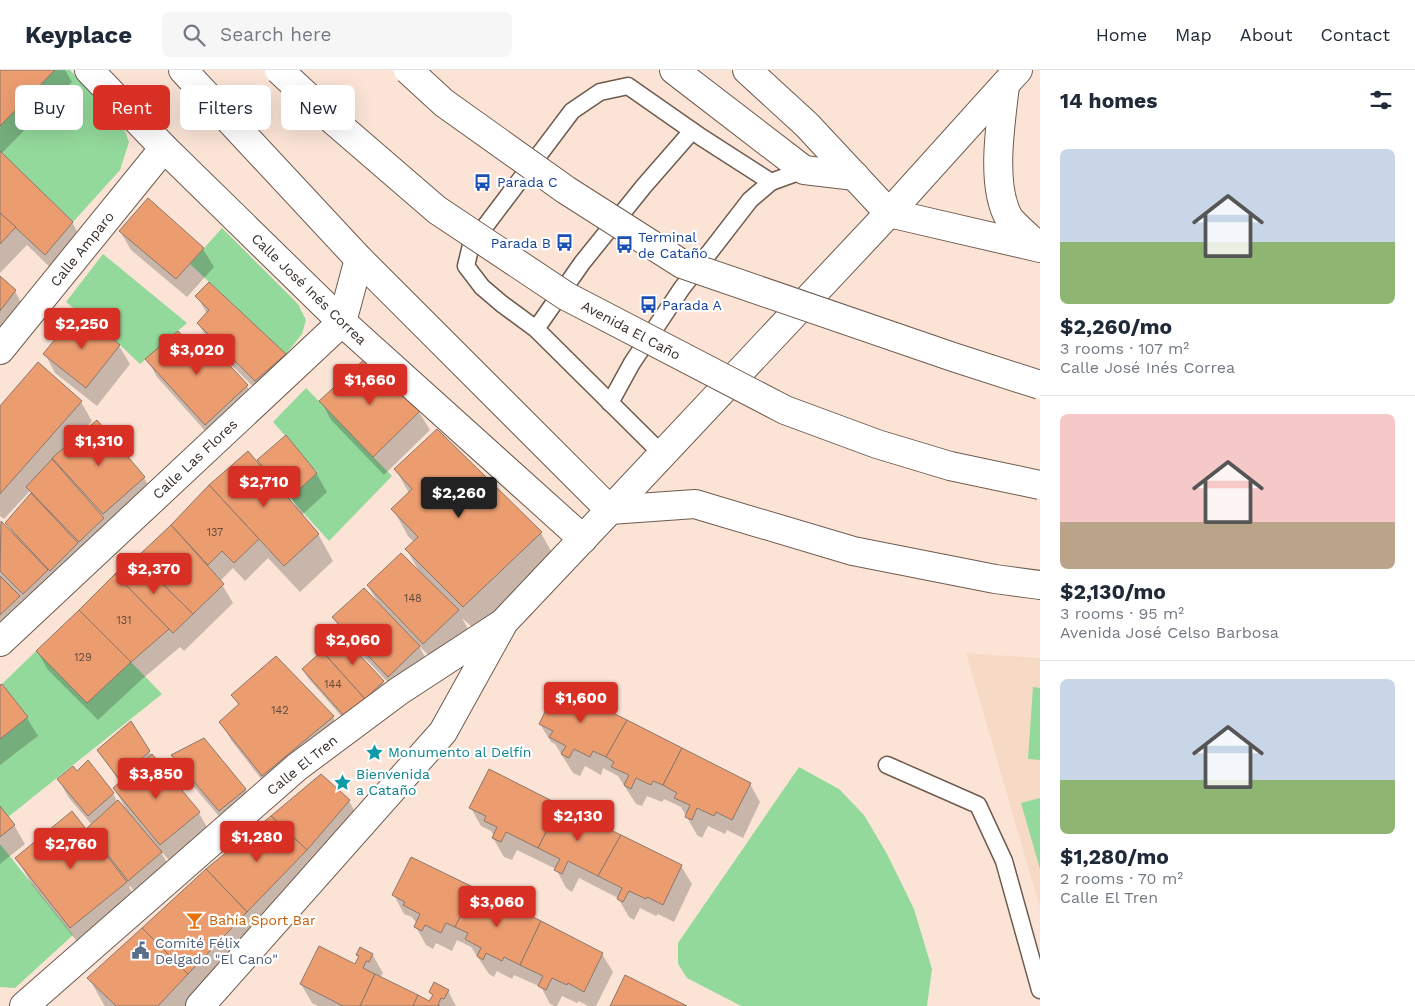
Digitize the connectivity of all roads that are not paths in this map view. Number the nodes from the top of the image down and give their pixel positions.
1 (89, 70) edge
2 (183, 70) edge
3 (279, 70) edge
4 (408, 70) edge
5 (674, 70) edge
6 (747, 70) edge
7 (1011, 78) edge
8 (692, 131) junction
9 (164, 148) junction
10 (804, 170) junction
11 (854, 176) junction
12 (772, 182) junction
13 (889, 213) junction
14 (1040, 248) edge
15 (359, 259) junction
16 (342, 322) junction
17 (536, 329) junction
18 (0, 350) edge
19 (1040, 384) edge
20 (610, 403) junction
21 (662, 454) junction
22 (1040, 485) edge
23 (610, 510) junction
24 (583, 539) junction
25 (1040, 585) edge
26 (504, 622) junction
27 (0, 642) edge
28 (887, 765) dead end
29 (1040, 990) edge
30 (24, 1006) edge
31 (200, 1006) edge

1 - 9 main road, Calle José Inés Correa
2 - 15 main road
3 - 22 main road, Avenida El Caño, bridge
4 - 19 main road, bridge
5 - 10 main road
6 - 11 main road
7 - 13 main road
7 - 14 main road
8 - 12 lane
8 - 17 lane
8 - 17 lane
9 - 16 main road, Calle José Inés Correa
9 - 18 main road, Calle Amparo
10 - 11 main road
10 - 12 lane
11 - 13 main road
12 - 20 lane
13 - 14 main road
13 - 21 main road
15 - 16 main road
15 - 23 main road
16 - 24 main road, Calle José Inés Correa
16 - 27 main road, Calle Las Flores
17 - 20 lane
20 - 21 lane
21 - 23 main road
23 - 24 main road
23 - 25 main road
24 - 26 main road
26 - 30 main road, Calle El Tren
26 - 31 main road
28 - 29 lane

